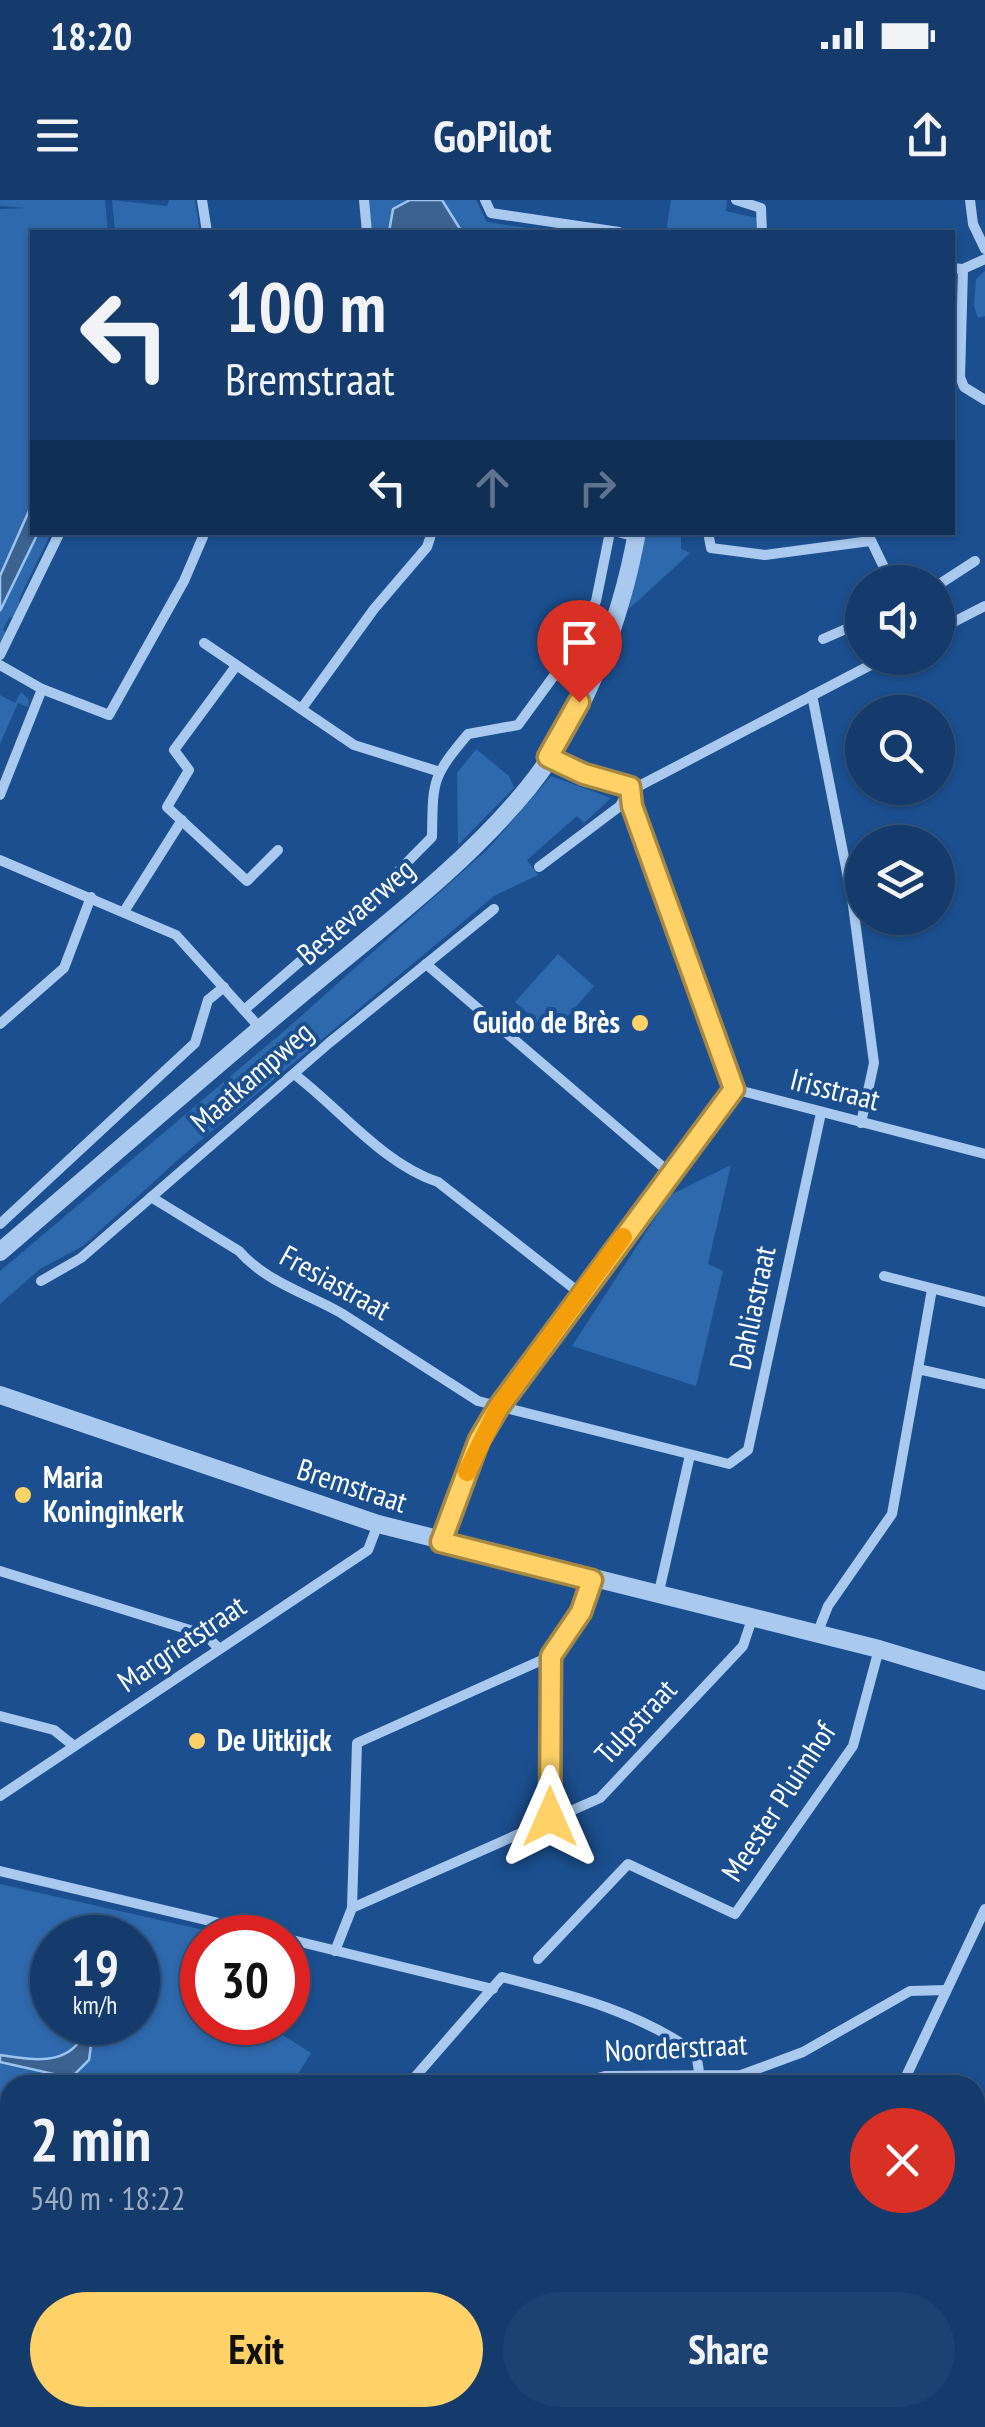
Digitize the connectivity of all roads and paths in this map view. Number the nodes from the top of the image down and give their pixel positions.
1 (202, 200) edge
2 (364, 200) edge
3 (484, 200) edge
4 (736, 200) edge
5 (970, 200) edge
6 (207, 230) edge
7 (367, 230) edge
8 (606, 230) edge
9 (762, 230) edge
10 (985, 249) edge
11 (985, 259) edge
12 (958, 268) edge
13 (985, 400) edge
14 (59, 535) edge
15 (204, 535) edge
16 (431, 535) edge
17 (609, 535) edge
18 (630, 535) edge
19 (709, 535) edge
20 (869, 536) edge
21 (975, 561) dead end
22 (883, 565) edge
23 (955, 574) edge
24 (985, 606) edge
25 (955, 621) edge
26 (845, 629) edge
27 (822, 639) dead end
28 (204, 643) dead end
29 (0, 655) edge
30 (0, 665) edge
31 (236, 666) junction
32 (850, 675) edge
33 (42, 689) junction
34 (812, 694) junction
35 (302, 708) junction
36 (548, 757) junction
37 (437, 771) junction
38 (630, 787) junction
39 (0, 795) edge
40 (182, 820) junction
41 (278, 850) dead end
42 (0, 860) edge
43 (539, 868) dead end
44 (90, 897) junction
45 (494, 908) dead end
46 (125, 910) junction
47 (426, 964) junction
48 (224, 987) junction
49 (244, 1010) junction
50 (0, 1024) edge
51 (261, 1029) junction
52 (294, 1074) junction
53 (734, 1089) junction
54 (821, 1113) junction
55 (862, 1123) junction
56 (985, 1154) edge
57 (670, 1173) junction
58 (151, 1197) junction
59 (0, 1224) edge
60 (0, 1252) edge
61 (884, 1276) dead end
62 (41, 1281) dead end
63 (932, 1289) junction
64 (581, 1294) junction
65 (985, 1302) edge
66 (918, 1369) junction
67 (985, 1384) edge
68 (0, 1395) edge
69 (498, 1408) junction
70 (690, 1455) junction
71 (378, 1524) junction
72 (441, 1542) junction
73 (0, 1572) edge
74 (592, 1580) junction
75 (658, 1596) junction
76 (752, 1619) junction
77 (816, 1635) junction
78 (879, 1649) junction
79 (219, 1650) junction
80 (551, 1656) junction
81 (985, 1680) edge
82 (0, 1716) edge
83 (74, 1746) junction
84 (0, 1796) edge
85 (550, 1817) junction
86 (0, 1871) edge
87 (352, 1908) junction
88 (985, 1909) edge
89 (187, 1915) edge
90 (310, 1944) edge
91 (336, 1951) junction
92 (538, 1959) dead end
93 (493, 1989) junction
94 (946, 1990) junction
95 (417, 2075) edge
96 (700, 2075) edge
97 (742, 2075) edge
98 (907, 2075) edge

1 - 6 street
2 - 7 street
3 - 8 street
4 - 9 street
5 - 10 street
11 - 12 street
12 - 13 street
14 - 29 street
15 - 33 street
16 - 35 street
17 - 37 street
18 - 36 street, Bestevaerweg
19 - 20 street
20 - 22 street
21 - 23 street
24 - 25 street
26 - 27 street
28 - 31 street
30 - 33 street
31 - 35 street
31 - 40 street
32 - 34 street
33 - 39 street
34 - 38 street
34 - 55 street
35 - 37 street
36 - 38 street
36 - 51 street, Bestevaerweg
37 - 49 street
38 - 43 street
38 - 53 street
40 - 41 street
40 - 46 street
42 - 44 street
44 - 46 street
44 - 50 street
45 - 47 street, Maatkampweg
46 - 48 street
47 - 52 street, Maatkampweg
47 - 57 street
48 - 49 street
48 - 59 street
49 - 51 street
51 - 60 street, Bestevaerweg
52 - 58 street, Maatkampweg
52 - 64 street
53 - 54 street, Irisstraat
53 - 57 street
54 - 55 street, Irisstraat
54 - 70 street, Dahliastraat
55 - 56 street, Irisstraat
57 - 64 street
58 - 62 street, Maatkampweg
58 - 69 street, Fresiastraat
61 - 63 street
63 - 65 street
63 - 66 street
64 - 69 street
66 - 67 street
66 - 77 street
68 - 71 street, Bremstraat
69 - 70 street, Dahliastraat
69 - 72 street
70 - 75 street
71 - 72 street, Bremstraat
71 - 79 street, Margrietstraat
72 - 74 street, Bremstraat
73 - 79 street
74 - 75 street, Bremstraat
74 - 80 street
75 - 76 street, Bremstraat
76 - 77 street, Bremstraat
76 - 85 street, Tulpstraat
77 - 78 street, Bremstraat
78 - 81 street, Bremstraat
78 - 92 street, Meester Pluimhof
79 - 83 street, Margrietstraat
80 - 85 street
80 - 87 street
82 - 83 street
83 - 84 street, Margrietstraat
85 - 87 street, Tulpstraat
86 - 89 street
87 - 91 street
88 - 94 street
90 - 91 street
91 - 93 street
93 - 95 street
93 - 96 street
94 - 97 street, Noorderstraat
94 - 98 street

